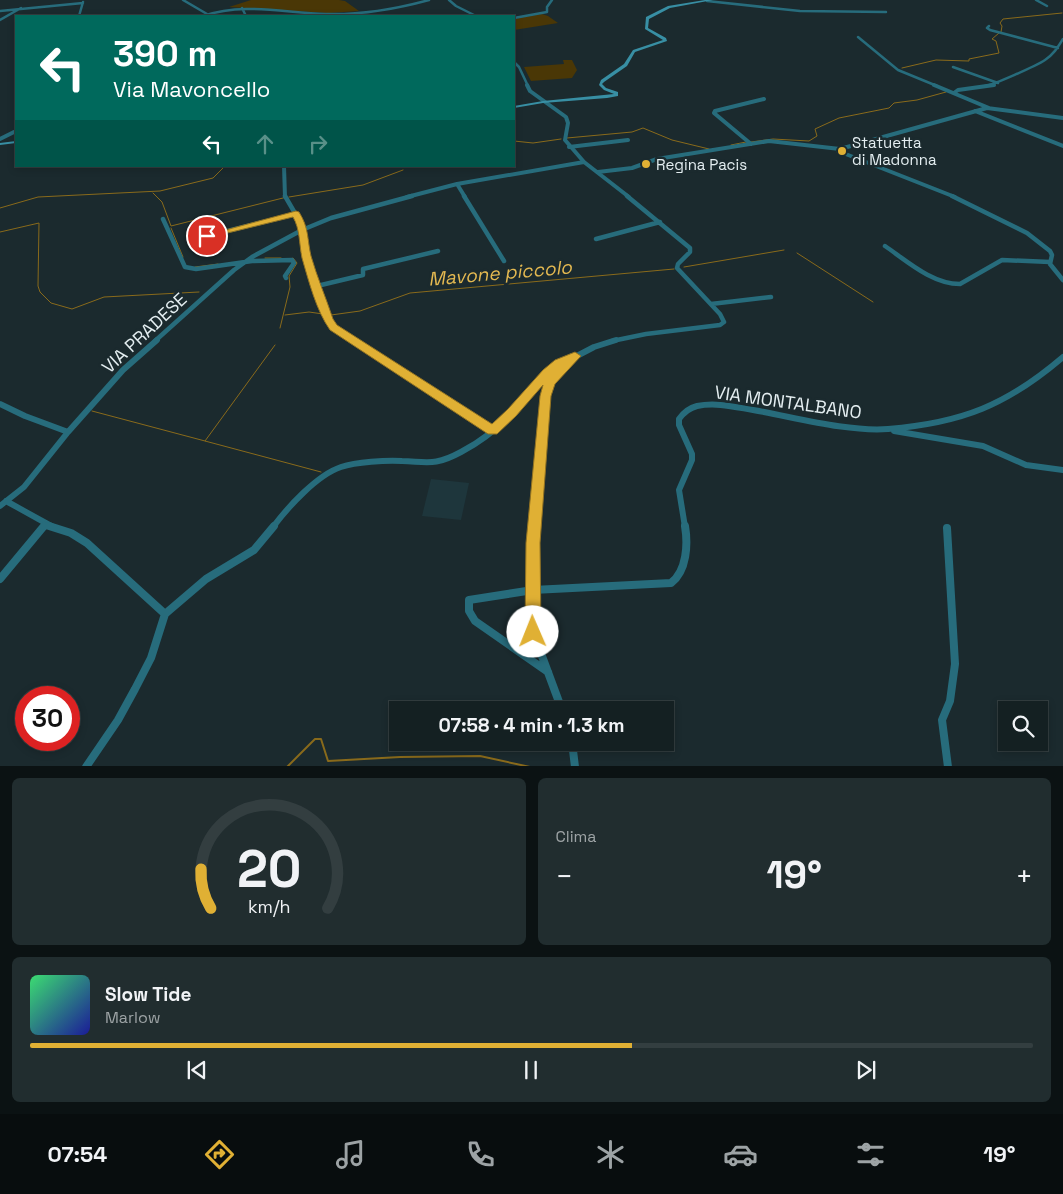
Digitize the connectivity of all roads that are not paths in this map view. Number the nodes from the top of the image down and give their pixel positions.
1 (183, 0) edge
2 (429, 0) edge
3 (448, 0) edge
4 (552, 0) edge
5 (1036, 0) edge
6 (709, 1) edge
7 (83, 2) edge
8 (1047, 6) dead end
9 (21, 8) junction
10 (242, 8) junction
11 (0, 10) edge
12 (886, 12) dead end
13 (354, 13) joint
14 (78, 15) edge
15 (205, 15) edge
16 (246, 15) edge
17 (474, 15) edge
18 (515, 18) edge
19 (0, 20) edge
20 (989, 26) dead end
21 (858, 37) dead end
22 (1063, 39) edge
23 (1058, 48) junction
24 (515, 63) edge
25 (953, 67) dead end
26 (998, 83) junction
27 (954, 93) junction
28 (764, 99) dead end
29 (543, 102) junction
30 (515, 107) edge
31 (989, 108) junction
32 (975, 112) junction
33 (1063, 118) edge
34 (15, 132) edge
35 (0, 139) edge
36 (628, 140) dead end
37 (15, 142) edge
38 (0, 144) edge
39 (751, 144) junction
40 (569, 146) junction
41 (1063, 146) edge
42 (836, 150) junction
43 (584, 162) junction
44 (284, 167) edge
45 (598, 172) junction
46 (457, 184) junction
47 (296, 214) junction
48 (163, 219) dead end
49 (660, 222) junction
50 (302, 230) junction
51 (207, 236) dead end
52 (596, 239) dead end
53 (885, 246) dead end
54 (438, 251) dead end
55 (504, 261) dead end
56 (245, 262) junction
57 (1050, 262) junction
58 (286, 278) dead end
59 (1063, 280) edge
60 (317, 286) junction
61 (771, 296) dead end
62 (711, 304) junction
63 (575, 356) junction
64 (1063, 357) edge
65 (0, 404) edge
66 (882, 429) junction
67 (492, 431) junction
68 (68, 432) junction
69 (1063, 470) edge
70 (3, 504) edge
71 (45, 524) junction
72 (947, 528) dead end
73 (0, 579) edge
74 (533, 590) junction
75 (165, 614) junction
76 (548, 672) junction
77 (559, 701) edge
78 (573, 751) edge
79 (86, 766) edge
80 (574, 766) edge
81 (948, 766) edge

1 - 15 street
2 - 13 street
3 - 17 street
4 - 18 street
5 - 8 street
6 - 12 street
6 - 29 street
7 - 9 street
7 - 14 street
9 - 11 street
9 - 19 street
10 - 13 street
10 - 15 street
10 - 16 street
20 - 23 street
21 - 27 street
22 - 23 street
23 - 26 street
24 - 29 street
25 - 26 street
26 - 27 street
27 - 31 street
28 - 39 street
29 - 30 street
29 - 40 street
31 - 32 street
31 - 33 street
32 - 41 street
32 - 42 street
34 - 35 street
36 - 40 street
37 - 38 street
39 - 42 street
39 - 45 street
40 - 43 street
42 - 57 street
43 - 45 street
43 - 46 street, VIA PRADESE
44 - 47 street
45 - 49 street
46 - 50 street, VIA PRADESE
46 - 55 street
47 - 50 street
47 - 51 street
48 - 56 street, VIA PRADESE
49 - 52 street
49 - 62 street
50 - 56 street, VIA PRADESE
50 - 60 street
53 - 57 street
54 - 60 street
56 - 58 street, VIA PRADESE
56 - 68 street, VIA PRADESE
57 - 59 street
60 - 67 street
61 - 62 street
62 - 63 street
63 - 67 street
63 - 74 street
64 - 66 street, VIA MONTALBANO
65 - 68 street
66 - 69 street, VIA MONTALBANO
66 - 74 street, VIA MONTALBANO
67 - 75 street
68 - 70 street, VIA PRADESE
70 - 71 street, VIA PRADESE
71 - 73 street
71 - 75 street, VIA PRADESE
72 - 81 street
74 - 76 street
74 - 76 street
75 - 79 street
76 - 77 street
78 - 80 street

